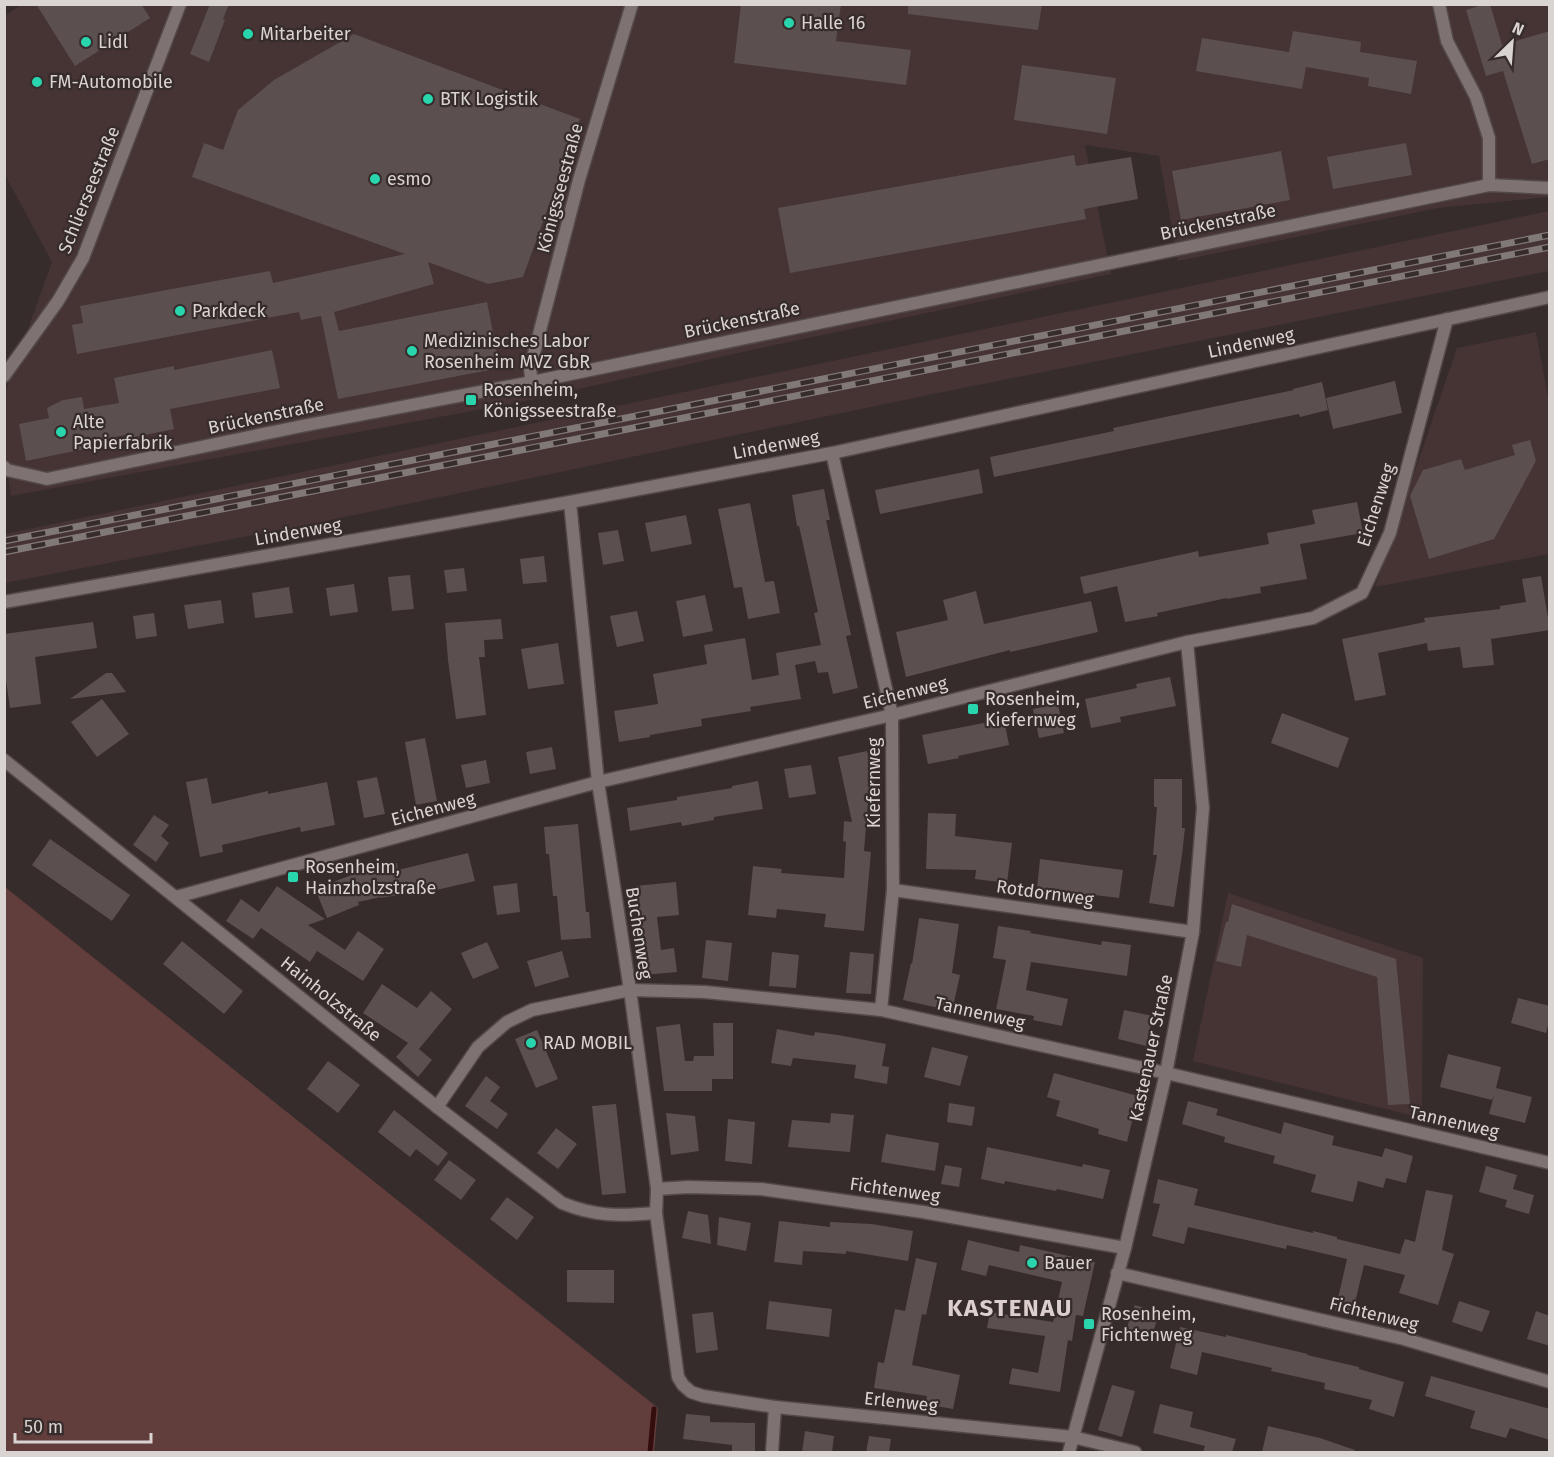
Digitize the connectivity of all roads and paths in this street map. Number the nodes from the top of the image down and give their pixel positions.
1 (180, 4) edge
2 (632, 4) edge
3 (1439, 4) edge
4 (1489, 185) junction
5 (1550, 188) edge
6 (1550, 297) edge
7 (1447, 318) junction
8 (4, 376) edge
9 (532, 382) junction
10 (832, 453) junction
11 (4, 467) edge
12 (570, 502) junction
13 (4, 602) edge
14 (1187, 642) junction
15 (892, 716) junction
16 (4, 760) edge
17 (598, 783) junction
18 (893, 890) junction
19 (176, 897) junction
20 (1193, 932) junction
21 (630, 990) junction
22 (881, 1010) junction
23 (1166, 1073) junction
24 (437, 1107) junction
25 (1550, 1163) edge
26 (657, 1189) junction
27 (657, 1213) junction
28 (1125, 1248) junction
29 (1117, 1273) junction
30 (676, 1369) joint
31 (1550, 1382) edge
32 (775, 1407) junction
33 (1073, 1437) junction
34 (772, 1452) edge
35 (1069, 1452) edge
36 (1135, 1452) edge

1 - 8 street, Schlierseestraße
2 - 9 street, Königsseestraße
3 - 4 street
4 - 5 street
4 - 9 street, Brückenstraße
6 - 7 street, Lindenweg
7 - 10 street, Lindenweg
7 - 14 street, Eichenweg
9 - 11 street, Brückenstraße
10 - 12 street, Lindenweg
10 - 15 street, Kiefernweg
12 - 13 street, Lindenweg
12 - 17 street, Buchenweg
14 - 15 street, Eichenweg
14 - 20 street, Kastenauer Straße
15 - 17 street, Eichenweg
15 - 18 street, Kiefernweg
16 - 19 street, Hainholzstraße
17 - 19 street, Eichenweg
17 - 21 street, Buchenweg
18 - 20 street, Rotdornweg
18 - 22 street, Kiefernweg
19 - 24 street, Hainholzstraße
20 - 23 street, Kastenauer Straße
21 - 22 street, Tannenweg
21 - 24 street, Tannenweg
21 - 26 street, Buchenweg
22 - 23 street, Tannenweg
23 - 25 street, Tannenweg
23 - 28 street, Kastenauer Straße
24 - 27 street, Hainholzstraße
26 - 27 street, Buchenweg
26 - 28 street, Fichtenweg
27 - 30 street, Buchenweg
28 - 29 street, Kastenauer Straße
29 - 31 street, Fichtenweg
29 - 33 street, Kastenauer Straße
30 - 32 street, Erlenweg
32 - 33 street, Erlenweg
32 - 34 street
33 - 35 street, Kastenauer Straße
33 - 36 street, Erlenweg

